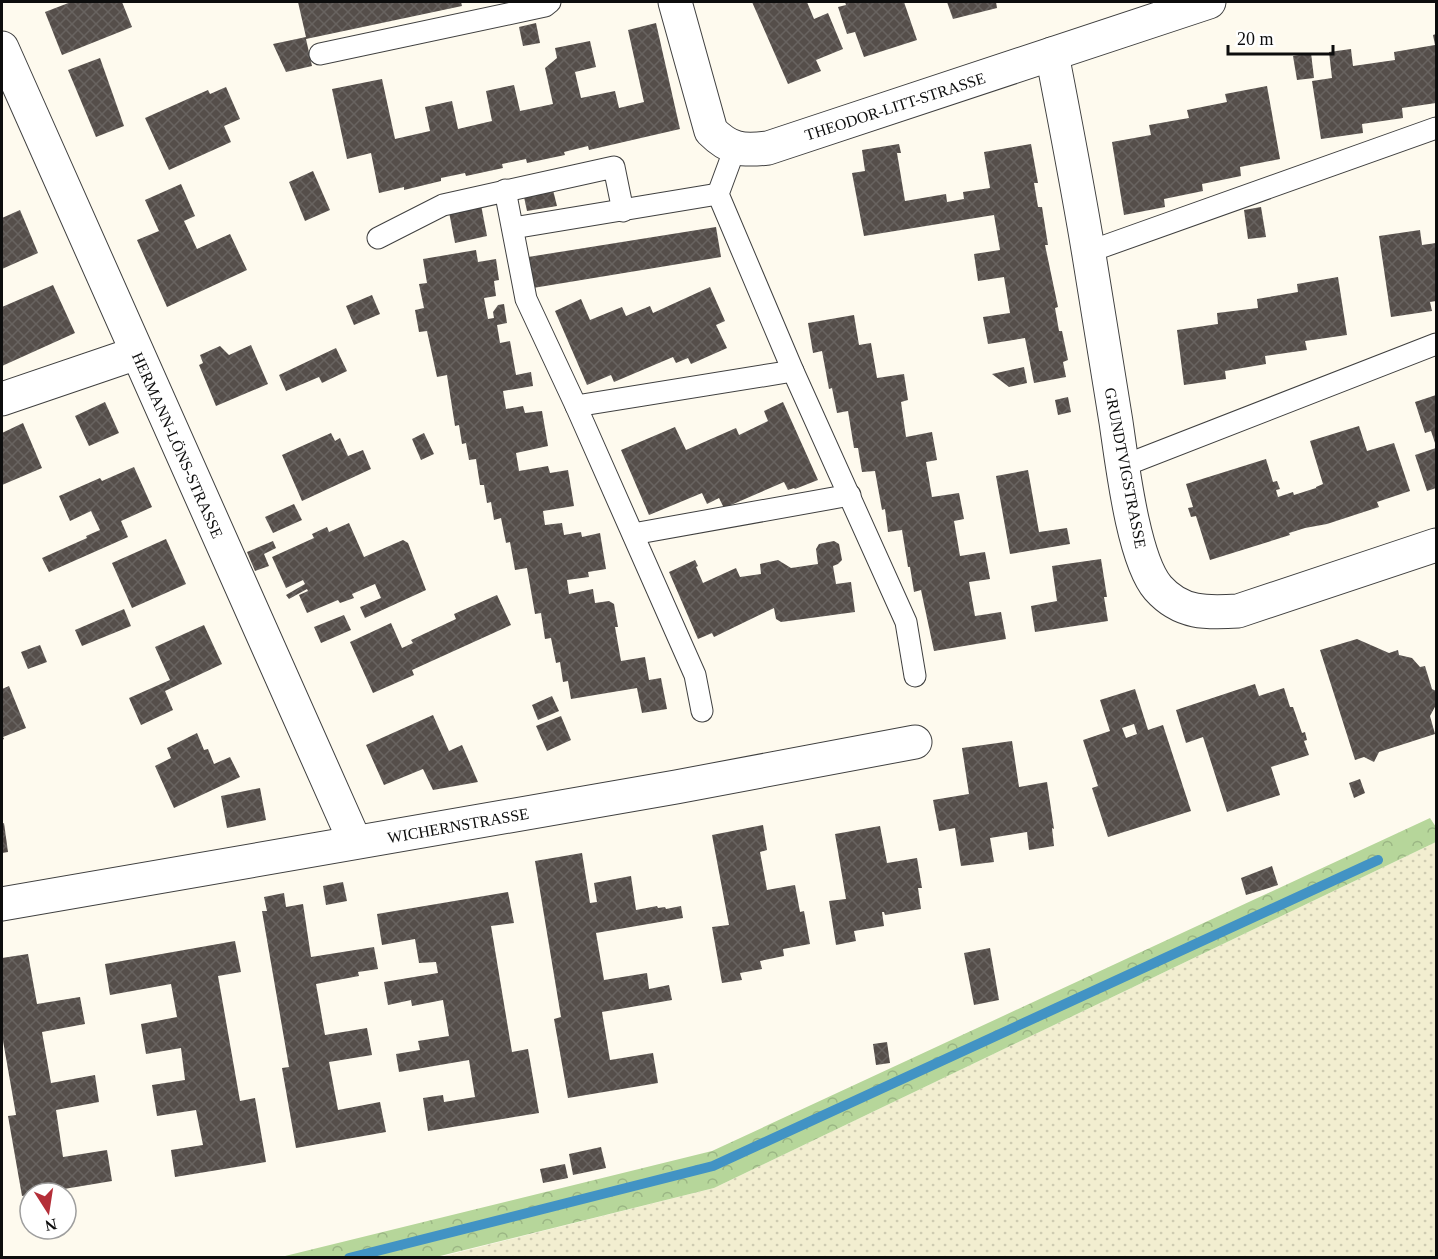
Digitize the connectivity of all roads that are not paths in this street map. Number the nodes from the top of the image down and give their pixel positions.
1 (550, 2) edge
2 (675, 2) edge
3 (1209, 2) edge
4 (2, 48) edge
5 (320, 54) dead end
6 (1052, 54) junction
7 (1437, 128) edge
8 (735, 148) junction
9 (505, 190) junction
10 (718, 194) junction
11 (622, 211) junction
12 (513, 228) junction
13 (378, 238) dead end
14 (1088, 252) junction
15 (1437, 344) edge
16 (137, 353) junction
17 (793, 371) junction
18 (2, 399) edge
19 (576, 406) junction
20 (1123, 466) junction
21 (850, 495) junction
22 (633, 534) junction
23 (1437, 545) edge
24 (915, 676) dead end
25 (702, 711) dead end
26 (915, 742) dead end
27 (355, 842) junction
28 (2, 904) edge

1 - 5 lane
2 - 8 street
3 - 6 street, THEODOR-LITT-STRASSE
4 - 16 street, HERMANN-LÖNS-STRASSE
6 - 8 street, THEODOR-LITT-STRASSE
6 - 14 street, GRUNDTVIGSTRASSE
7 - 14 lane
8 - 10 lane
9 - 11 lane
9 - 12 lane
9 - 13 lane
10 - 11 lane
10 - 17 lane
11 - 12 lane
12 - 19 lane
14 - 20 street, GRUNDTVIGSTRASSE
15 - 20 lane
16 - 18 street
16 - 27 street, HERMANN-LÖNS-STRASSE
17 - 19 lane
17 - 21 lane
19 - 22 lane
20 - 23 street, GRUNDTVIGSTRASSE
21 - 22 lane
21 - 24 lane
22 - 25 lane
26 - 27 street, WICHERNSTRASSE
27 - 28 street, WICHERNSTRASSE

